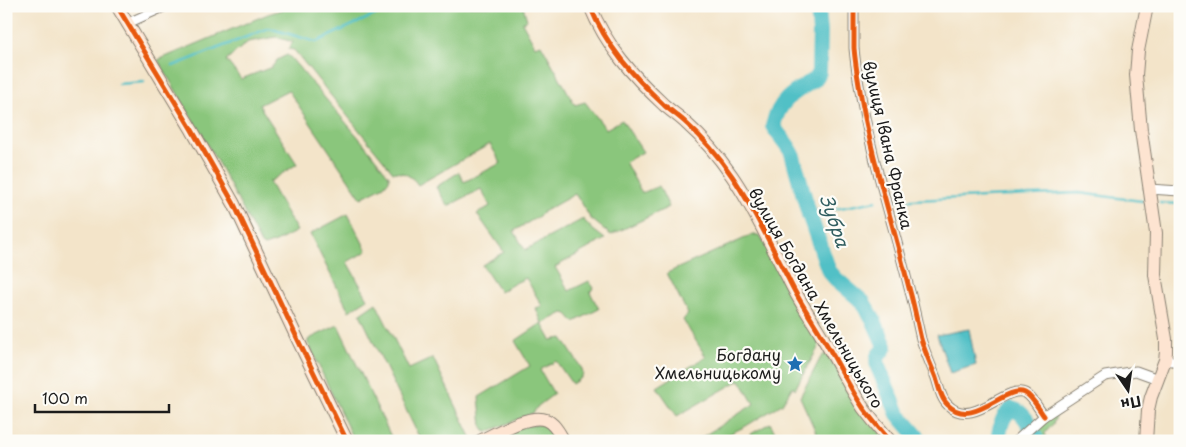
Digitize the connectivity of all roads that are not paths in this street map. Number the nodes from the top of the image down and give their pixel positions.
1 (117, 6) edge
2 (166, 6) edge
3 (590, 6) edge
4 (854, 6) edge
5 (1147, 6) edge
6 (128, 23) junction
7 (1150, 189) junction
8 (1180, 191) edge
9 (1165, 360) junction
10 (1180, 362) edge
11 (1158, 379) junction
12 (1044, 416) junction
13 (1019, 438) edge
14 (347, 441) edge
15 (480, 441) edge
16 (564, 441) edge
17 (890, 441) edge
18 (1146, 441) edge

1 - 6 street
2 - 6 street
3 - 17 street, вулиця Богдана Хмельницького
4 - 12 street, вулиця Івана Франка
5 - 7 street
6 - 14 street
7 - 8 street
7 - 9 street
9 - 10 street
9 - 11 street
11 - 12 street
11 - 18 street
12 - 13 street
15 - 16 street

